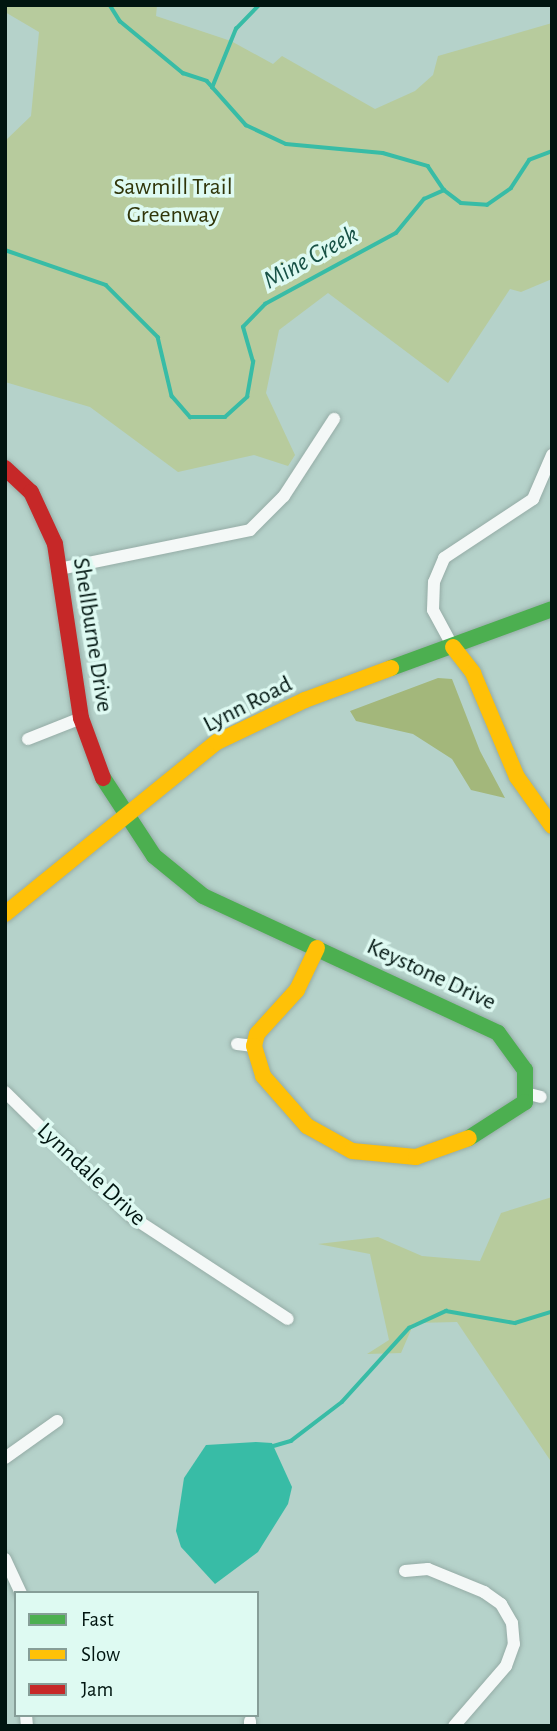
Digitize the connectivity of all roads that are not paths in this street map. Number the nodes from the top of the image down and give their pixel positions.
1 (334, 419) dead end
2 (552, 455) edge
3 (5, 467) edge
4 (59, 569) junction
5 (552, 610) edge
6 (453, 647) junction
7 (81, 718) junction
8 (28, 739) dead end
9 (126, 816) junction
10 (552, 826) edge
11 (5, 914) edge
12 (317, 948) junction
13 (5, 1092) edge
14 (288, 1319) dead end
15 (57, 1421) dead end
16 (5, 1458) edge
17 (5, 1559) edge
18 (405, 1571) dead end
19 (20, 1591) edge
20 (454, 1726) edge

1 - 4 street
2 - 6 street
3 - 4 street, Shellburne Drive
4 - 7 street, Shellburne Drive
5 - 6 street, Lynn Road
6 - 9 street, Lynn Road
6 - 10 street
7 - 8 street
7 - 9 street, Shellburne Drive
9 - 11 street, Lynn Road
9 - 12 street, Keystone Drive
12 - 12 street, Keystone Drive
13 - 14 street, Lynndale Drive
15 - 16 street
17 - 19 street
18 - 20 street

